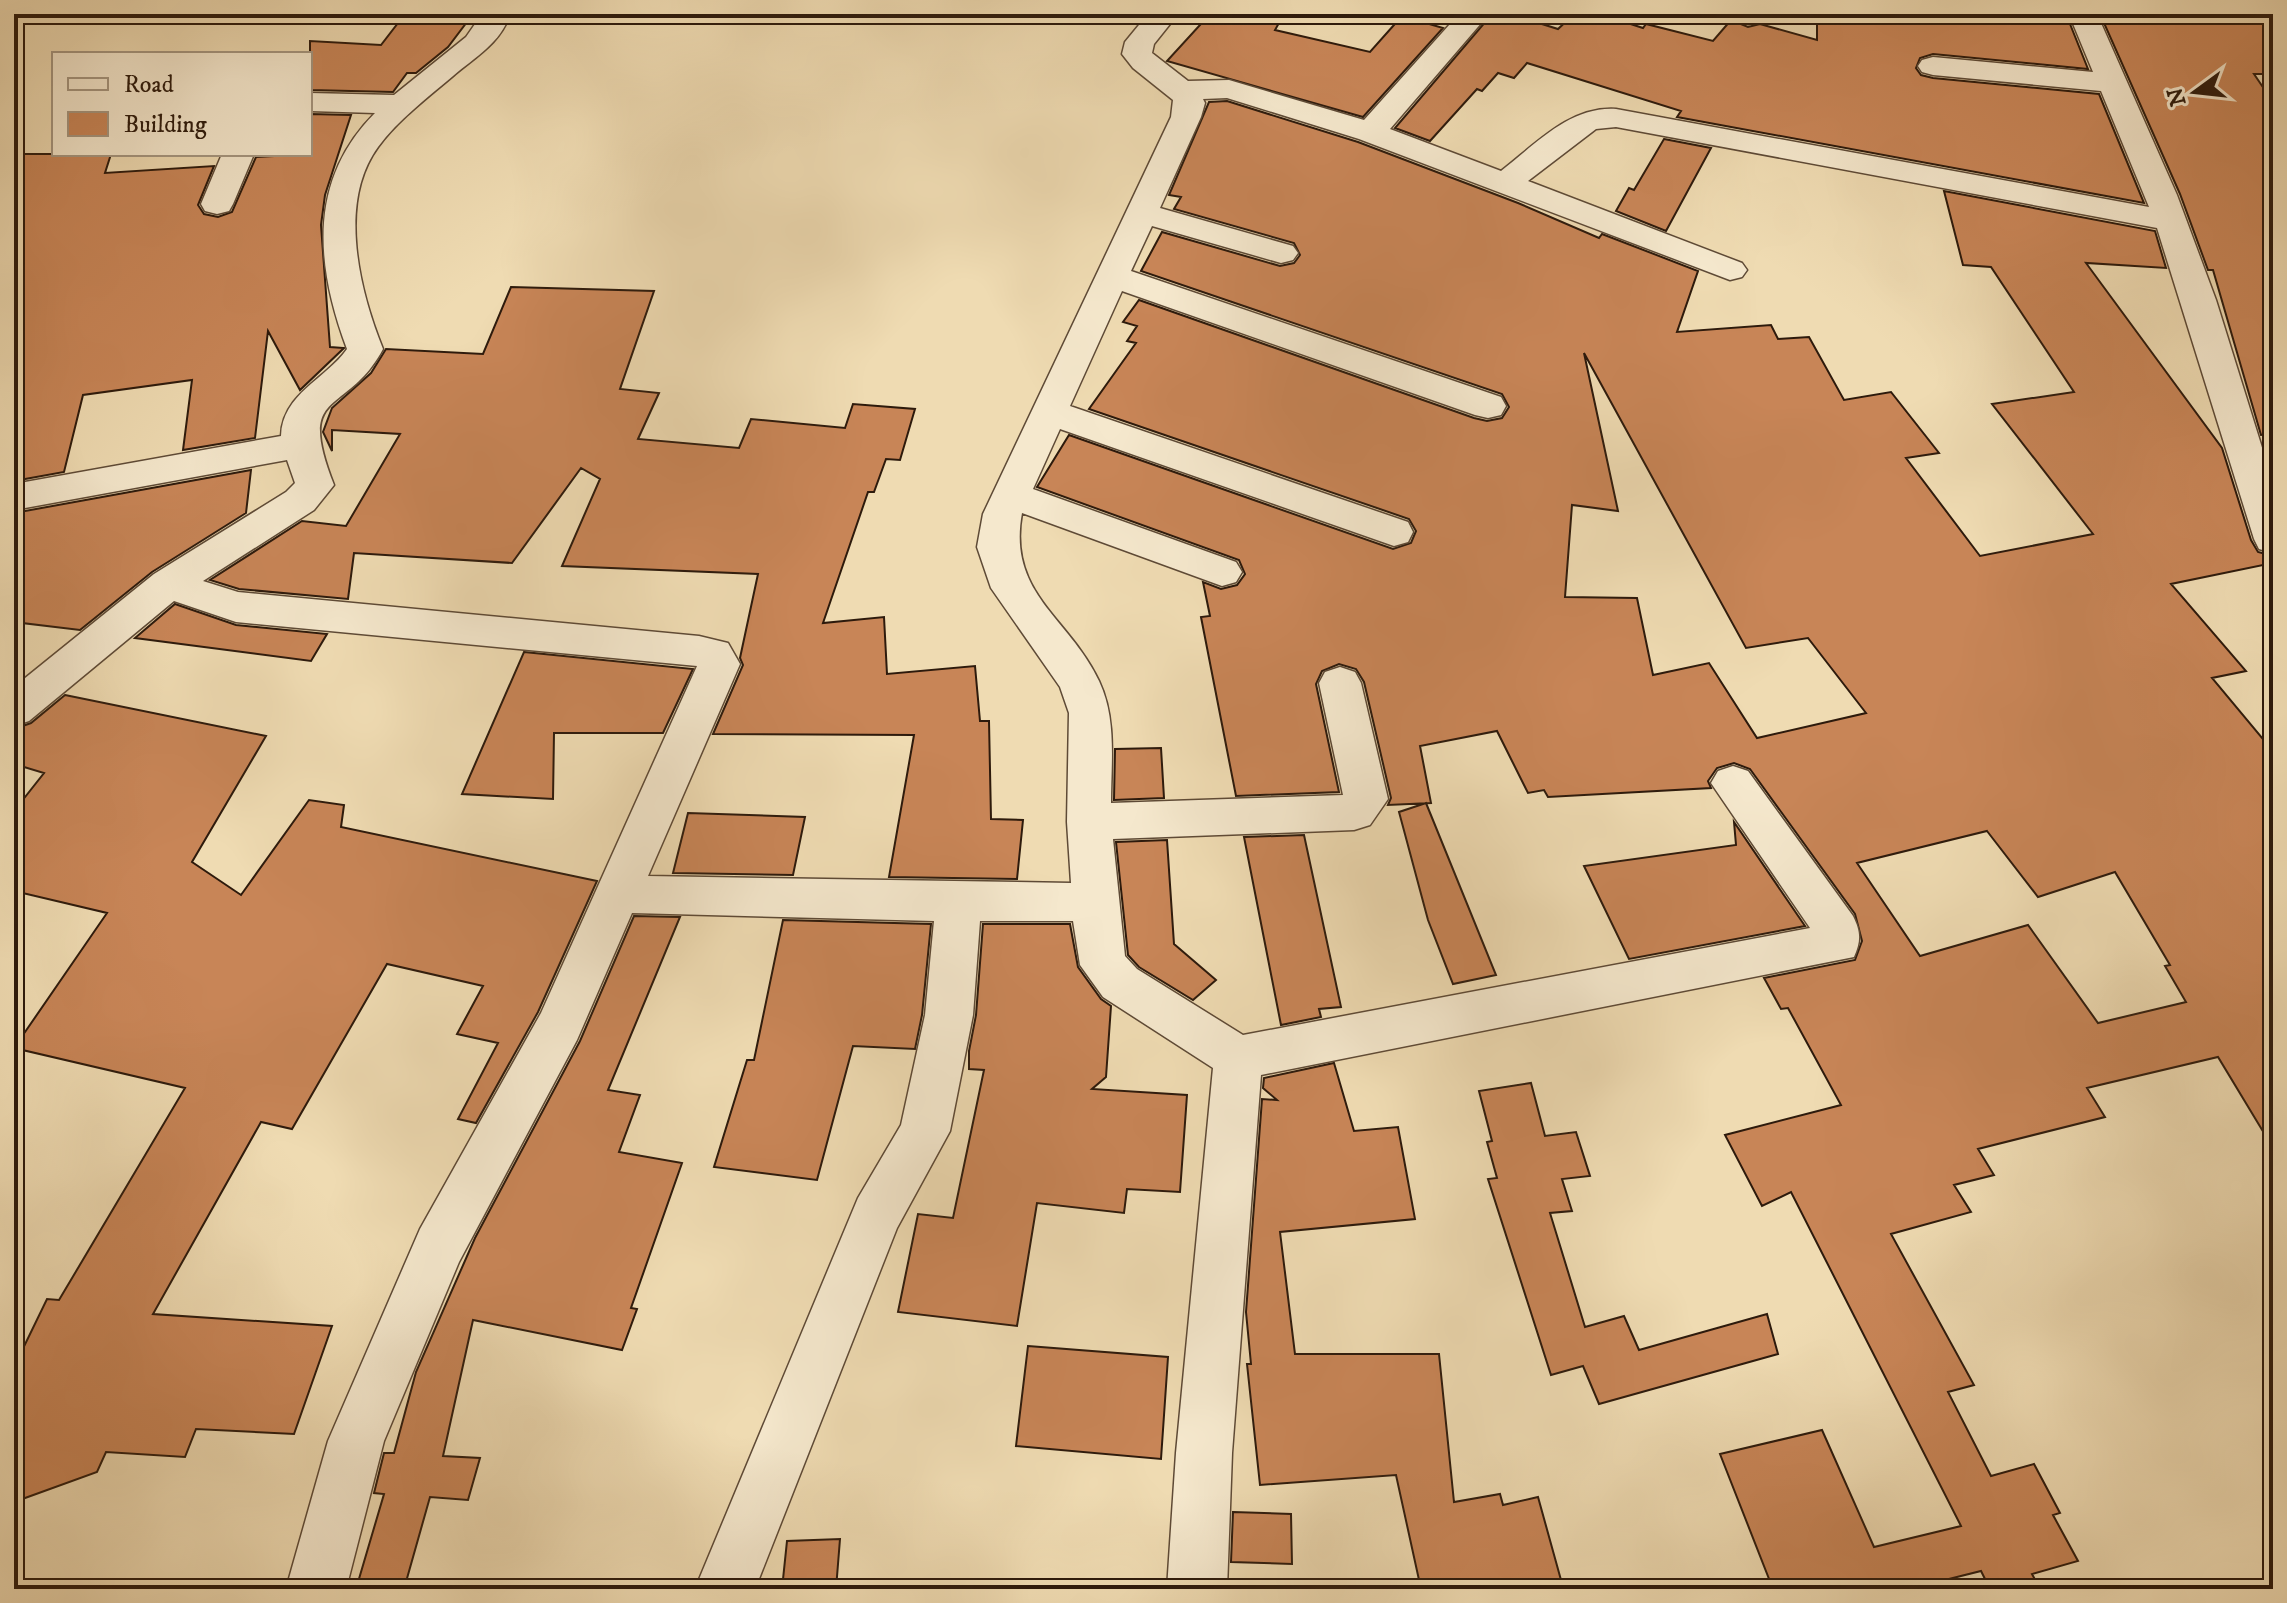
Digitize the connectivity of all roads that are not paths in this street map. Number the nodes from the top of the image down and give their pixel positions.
1 (496, 14) edge
2 (1164, 14) edge
3 (1475, 14) edge
4 (2083, 14) edge
5 (1933, 66) dead end
6 (2112, 83) junction
7 (1184, 90) junction
8 (312, 102) edge
9 (405, 105) junction
10 (1370, 132) junction
11 (237, 156) edge
12 (1506, 183) junction
13 (217, 204) dead end
14 (1142, 213) junction
15 (2171, 221) junction
16 (1281, 253) dead end
17 (1730, 270) dead end
18 (1112, 276) junction
19 (1488, 406) dead end
20 (1049, 412) junction
21 (300, 445) junction
22 (1011, 495) junction
23 (14, 497) edge
24 (1394, 532) dead end
25 (2273, 539) edge
26 (1222, 572) dead end
27 (168, 584) junction
28 (1340, 683) dead end
29 (14, 710) edge
30 (1733, 783) dead end
31 (1089, 822) junction
32 (618, 894) junction
33 (959, 902) junction
34 (1095, 902) junction
35 (1238, 1058) junction
36 (316, 1589) edge
37 (725, 1589) edge
38 (1197, 1589) edge

1 - 9 street
2 - 7 street
3 - 10 street
4 - 6 street
5 - 6 street
6 - 15 street
7 - 10 street
7 - 14 street
8 - 9 street
9 - 21 street
10 - 12 street
11 - 13 street
12 - 15 street
12 - 17 street
14 - 16 street
14 - 18 street
15 - 25 street
18 - 19 street
18 - 20 street
20 - 22 street
20 - 24 street
21 - 23 street
21 - 27 street
22 - 26 street
22 - 31 street
27 - 29 street
27 - 32 street
28 - 31 street
30 - 35 street
31 - 34 street
32 - 33 street
32 - 36 street
33 - 34 street
33 - 37 street
34 - 35 street
35 - 38 street

